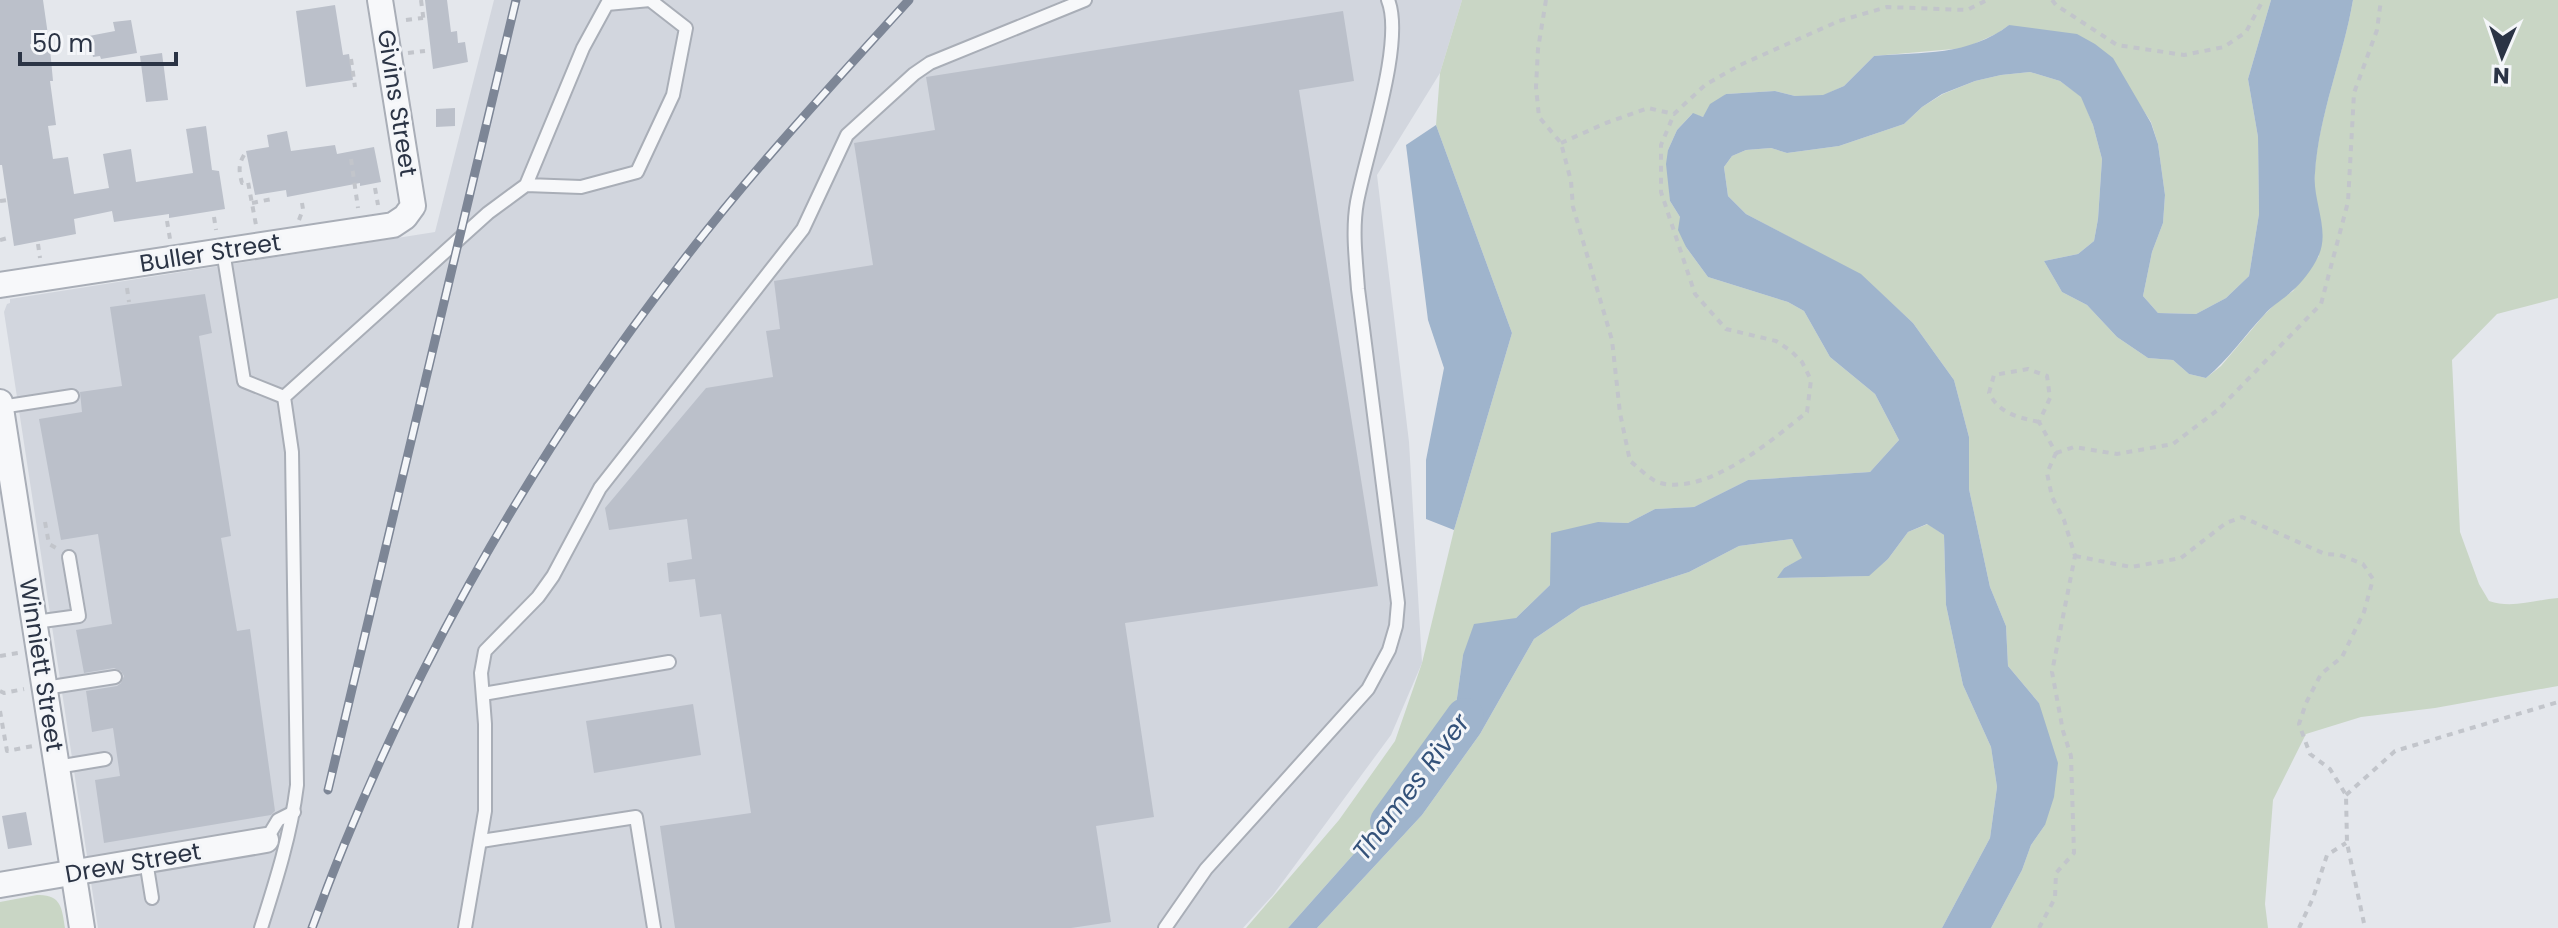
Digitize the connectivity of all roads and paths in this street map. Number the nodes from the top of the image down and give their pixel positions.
1 (380, 0) edge
2 (421, 0) edge
3 (1085, 0) edge
4 (1388, 0) edge
5 (1546, 0) edge
6 (1987, 0) edge
7 (2052, 0) edge
8 (2263, 0) edge
9 (2381, 0) edge
10 (399, 21) dead end
11 (425, 51) dead end
12 (405, 53) dead end
13 (351, 59) dead end
14 (355, 87) dead end
15 (1674, 114) junction
16 (1561, 143) junction
17 (244, 155) dead end
18 (351, 159) dead end
19 (526, 185) junction
20 (375, 188) dead end
21 (272, 199) dead end
22 (7, 200) dead end
23 (0, 201) edge
24 (252, 203) junction
25 (302, 203) dead end
26 (413, 206) joint
27 (379, 211) dead end
28 (359, 215) dead end
29 (214, 217) dead end
30 (167, 221) dead end
31 (297, 225) dead end
32 (257, 231) dead end
33 (8, 238) dead end
34 (0, 240) edge
35 (171, 244) dead end
36 (220, 244) junction
37 (0, 285) edge
38 (72, 396) dead end
39 (284, 397) junction
40 (0, 405) edge
41 (2039, 422) junction
42 (2056, 453) junction
43 (55, 521) dead end
44 (45, 522) junction
45 (35, 525) dead end
46 (2075, 556) junction
47 (69, 557) joint
48 (35, 622) junction
49 (24, 652) dead end
50 (0, 656) edge
51 (669, 662) dead end
52 (115, 677) dead end
53 (38, 688) junction
54 (0, 691) edge
55 (483, 694) junction
56 (2558, 702) edge
57 (0, 711) edge
58 (40, 745) dead end
59 (105, 759) dead end
60 (57, 767) junction
61 (2346, 795) junction
62 (294, 812) junction
63 (266, 840) joint
64 (481, 841) junction
65 (2347, 843) junction
66 (146, 861) junction
67 (74, 873) junction
68 (0, 885) edge
69 (152, 898) dead end
70 (82, 928) edge
71 (261, 928) edge
72 (465, 928) edge
73 (654, 928) edge
74 (1165, 928) edge
75 (2039, 928) edge
76 (2299, 928) edge
77 (2365, 928) edge

1 - 26 street, Givins Street
2 - 10 path
3 - 55 lane
4 - 74 lane
5 - 16 path
6 - 15 path
7 - 8 path
9 - 42 path
11 - 12 path
13 - 14 path
15 - 16 path
15 - 16 path
17 - 24 path
18 - 28 path
19 - 19 lane
19 - 39 lane
20 - 27 path
21 - 24 path
22 - 23 path
24 - 32 path
25 - 31 path
26 - 36 street, Buller Street
29 - 36 path
30 - 35 path
33 - 34 path
36 - 37 street, Buller Street
36 - 39 lane
38 - 40 lane
39 - 62 lane
40 - 48 street, Winniett Street
41 - 41 path
41 - 42 path
42 - 46 path
43 - 44 path
44 - 45 path
44 - 47 path
46 - 61 path
46 - 75 path
47 - 48 lane
48 - 53 street, Winniett Street
49 - 50 path
51 - 55 lane
52 - 53 lane
53 - 54 path
53 - 60 street, Winniett Street
55 - 64 lane
56 - 61 path
57 - 58 path
59 - 60 lane
60 - 67 street, Winniett Street
61 - 65 path
62 - 63 lane
62 - 71 lane
63 - 66 street, Drew Street
64 - 72 lane
64 - 73 lane
65 - 76 path
65 - 77 path
66 - 67 street, Drew Street
66 - 69 lane
67 - 68 street, Drew Street
67 - 70 street, Winniett Street

